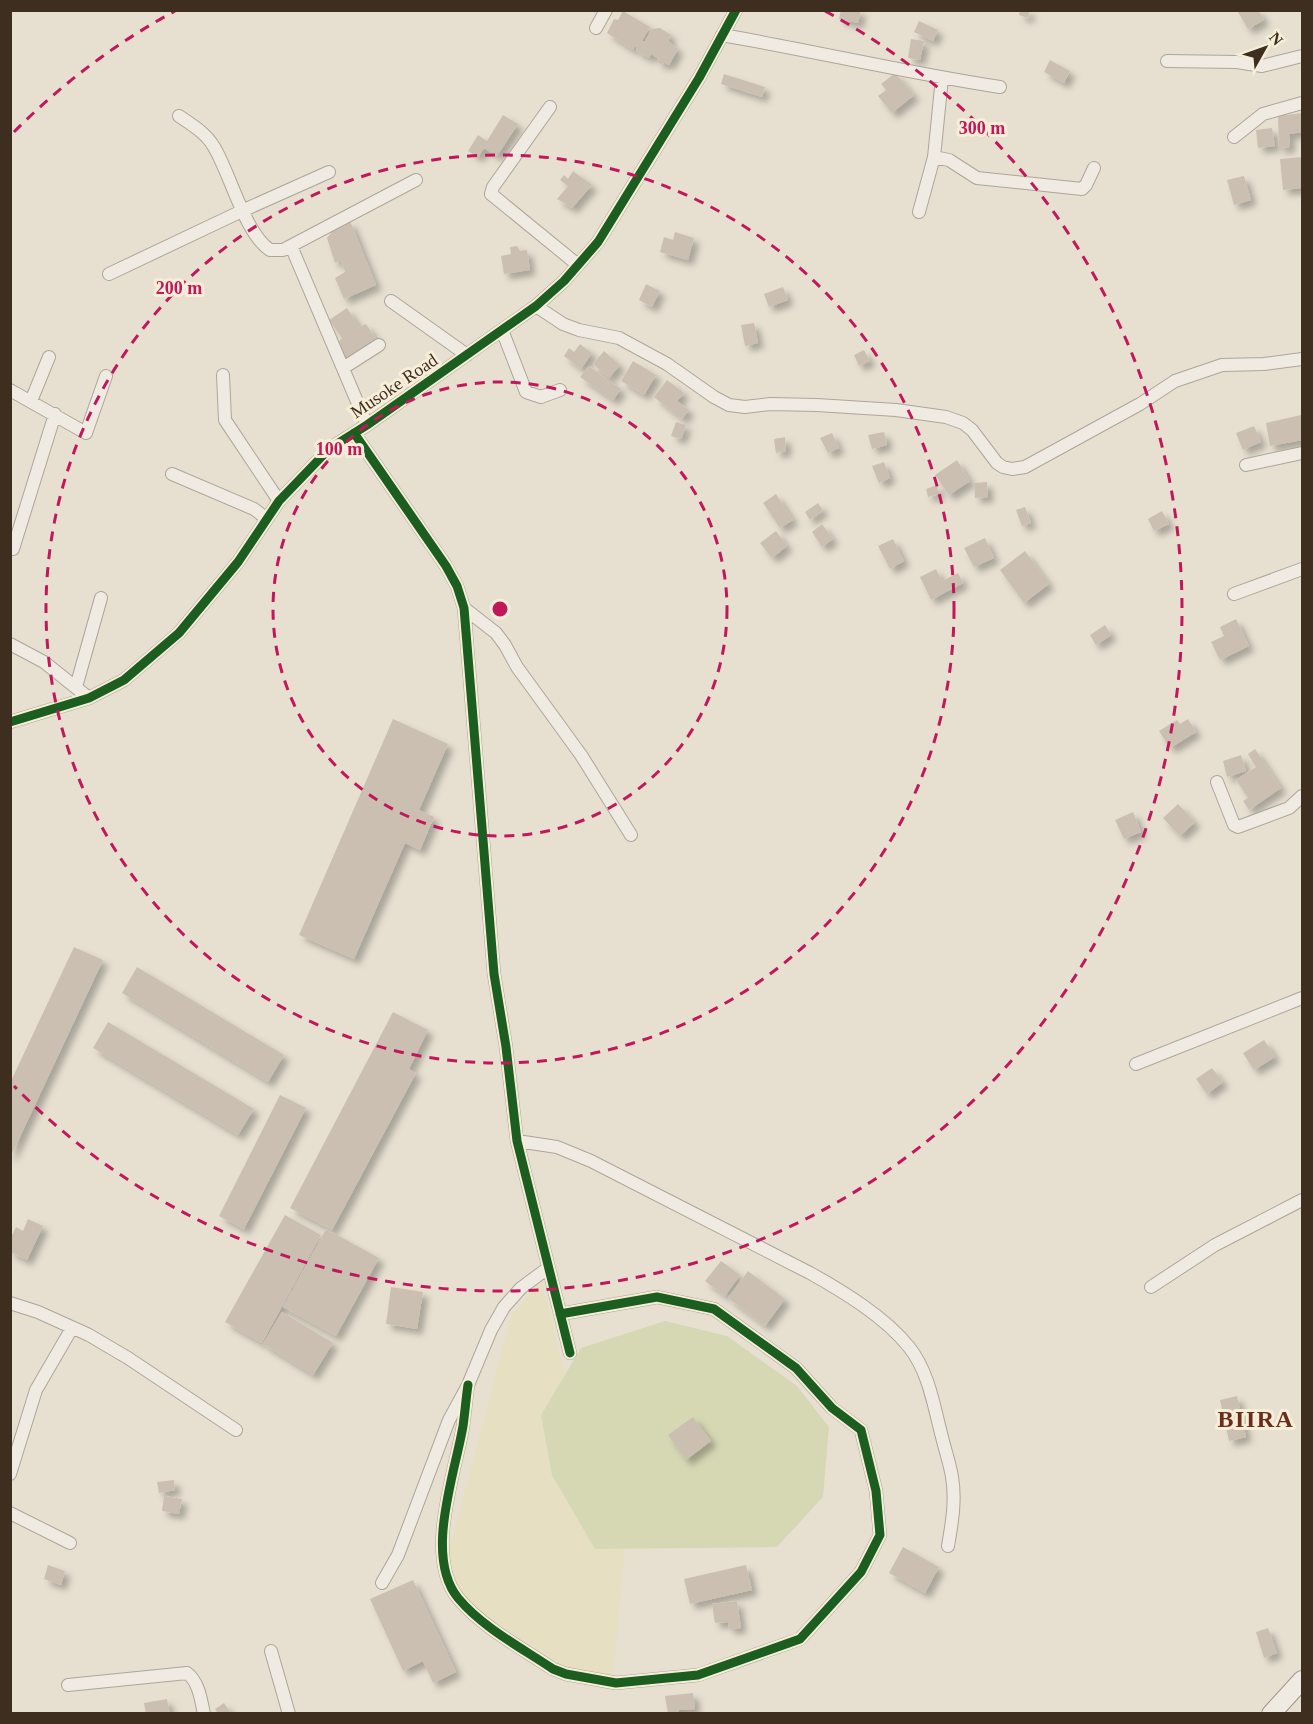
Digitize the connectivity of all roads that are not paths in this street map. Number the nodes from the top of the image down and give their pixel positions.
1 (606, 10) edge
2 (736, 10) edge
3 (596, 28) dead end
4 (722, 35) junction
5 (1302, 56) edge
6 (1167, 61) dead end
7 (942, 78) junction
8 (1000, 87) dead end
9 (1302, 103) edge
10 (550, 107) dead end
11 (179, 116) dead end
12 (1234, 137) dead end
13 (934, 157) junction
14 (1094, 168) dead end
15 (329, 172) dead end
16 (416, 180) dead end
17 (244, 210) junction
18 (919, 212) dead end
19 (291, 246) junction
20 (578, 265) junction
21 (109, 274) dead end
22 (392, 301) dead end
23 (536, 306) junction
24 (502, 330) junction
25 (379, 345) dead end
26 (467, 355) junction
27 (49, 357) dead end
28 (1302, 359) edge
29 (343, 368) junction
30 (223, 375) dead end
31 (106, 376) dead end
32 (10, 390) edge
33 (560, 390) dead end
34 (31, 401) junction
35 (55, 414) junction
36 (367, 425) junction
37 (354, 433) junction
38 (1302, 453) edge
39 (1246, 465) dead end
40 (172, 474) dead end
41 (279, 501) junction
42 (267, 519) junction
43 (10, 547) edge
44 (1302, 569) edge
45 (1234, 594) dead end
46 (101, 598) dead end
47 (464, 608) junction
48 (10, 644) edge
49 (76, 687) junction
50 (89, 698) junction
51 (10, 722) edge
52 (1217, 782) dead end
53 (1302, 796) edge
54 (631, 835) dead end
55 (1302, 998) edge
56 (1136, 1064) dead end
57 (518, 1141) junction
58 (1302, 1200) edge
59 (548, 1268) junction
60 (1151, 1287) dead end
61 (10, 1303) edge
62 (560, 1314) junction
63 (72, 1328) junction
64 (570, 1353) dead end
65 (468, 1385) junction
66 (236, 1430) dead end
67 (10, 1474) edge
68 (10, 1513) edge
69 (70, 1543) dead end
70 (948, 1546) dead end
71 (382, 1583) dead end
72 (271, 1651) dead end
73 (1302, 1680) edge
74 (68, 1685) dead end
75 (204, 1713) edge
76 (289, 1713) edge
77 (1271, 1713) edge

1 - 3 street
2 - 4 street, Musoke Road
4 - 7 street
4 - 20 street, Musoke Road
5 - 6 street
7 - 8 street
7 - 13 street
9 - 12 street
10 - 20 street
11 - 17 street
13 - 14 street
13 - 18 street
15 - 17 street
16 - 19 street
17 - 19 street
17 - 21 street
19 - 29 street
20 - 23 street, Musoke Road
22 - 26 street
23 - 24 street, Musoke Road
23 - 28 street
24 - 26 street, Musoke Road
24 - 33 street
25 - 29 street
26 - 36 street, Musoke Road
27 - 34 street
29 - 36 street
30 - 41 street
31 - 35 street
32 - 34 street
34 - 35 street
35 - 43 street
36 - 37 street, Musoke Road
37 - 41 street, Musoke Road
37 - 47 street
38 - 39 street
40 - 42 street
41 - 42 street, Musoke Road
42 - 50 street, Musoke Road
44 - 45 street
46 - 49 street
47 - 54 street
47 - 57 street
48 - 49 street
49 - 50 street
50 - 51 street, Musoke Road
52 - 53 street
55 - 56 street
57 - 59 street
57 - 70 street
58 - 60 street
59 - 62 street
59 - 65 street
61 - 63 street
62 - 64 street
62 - 65 street
63 - 66 street
63 - 67 street
65 - 71 street
68 - 69 street
72 - 76 street
73 - 77 street
74 - 75 street

